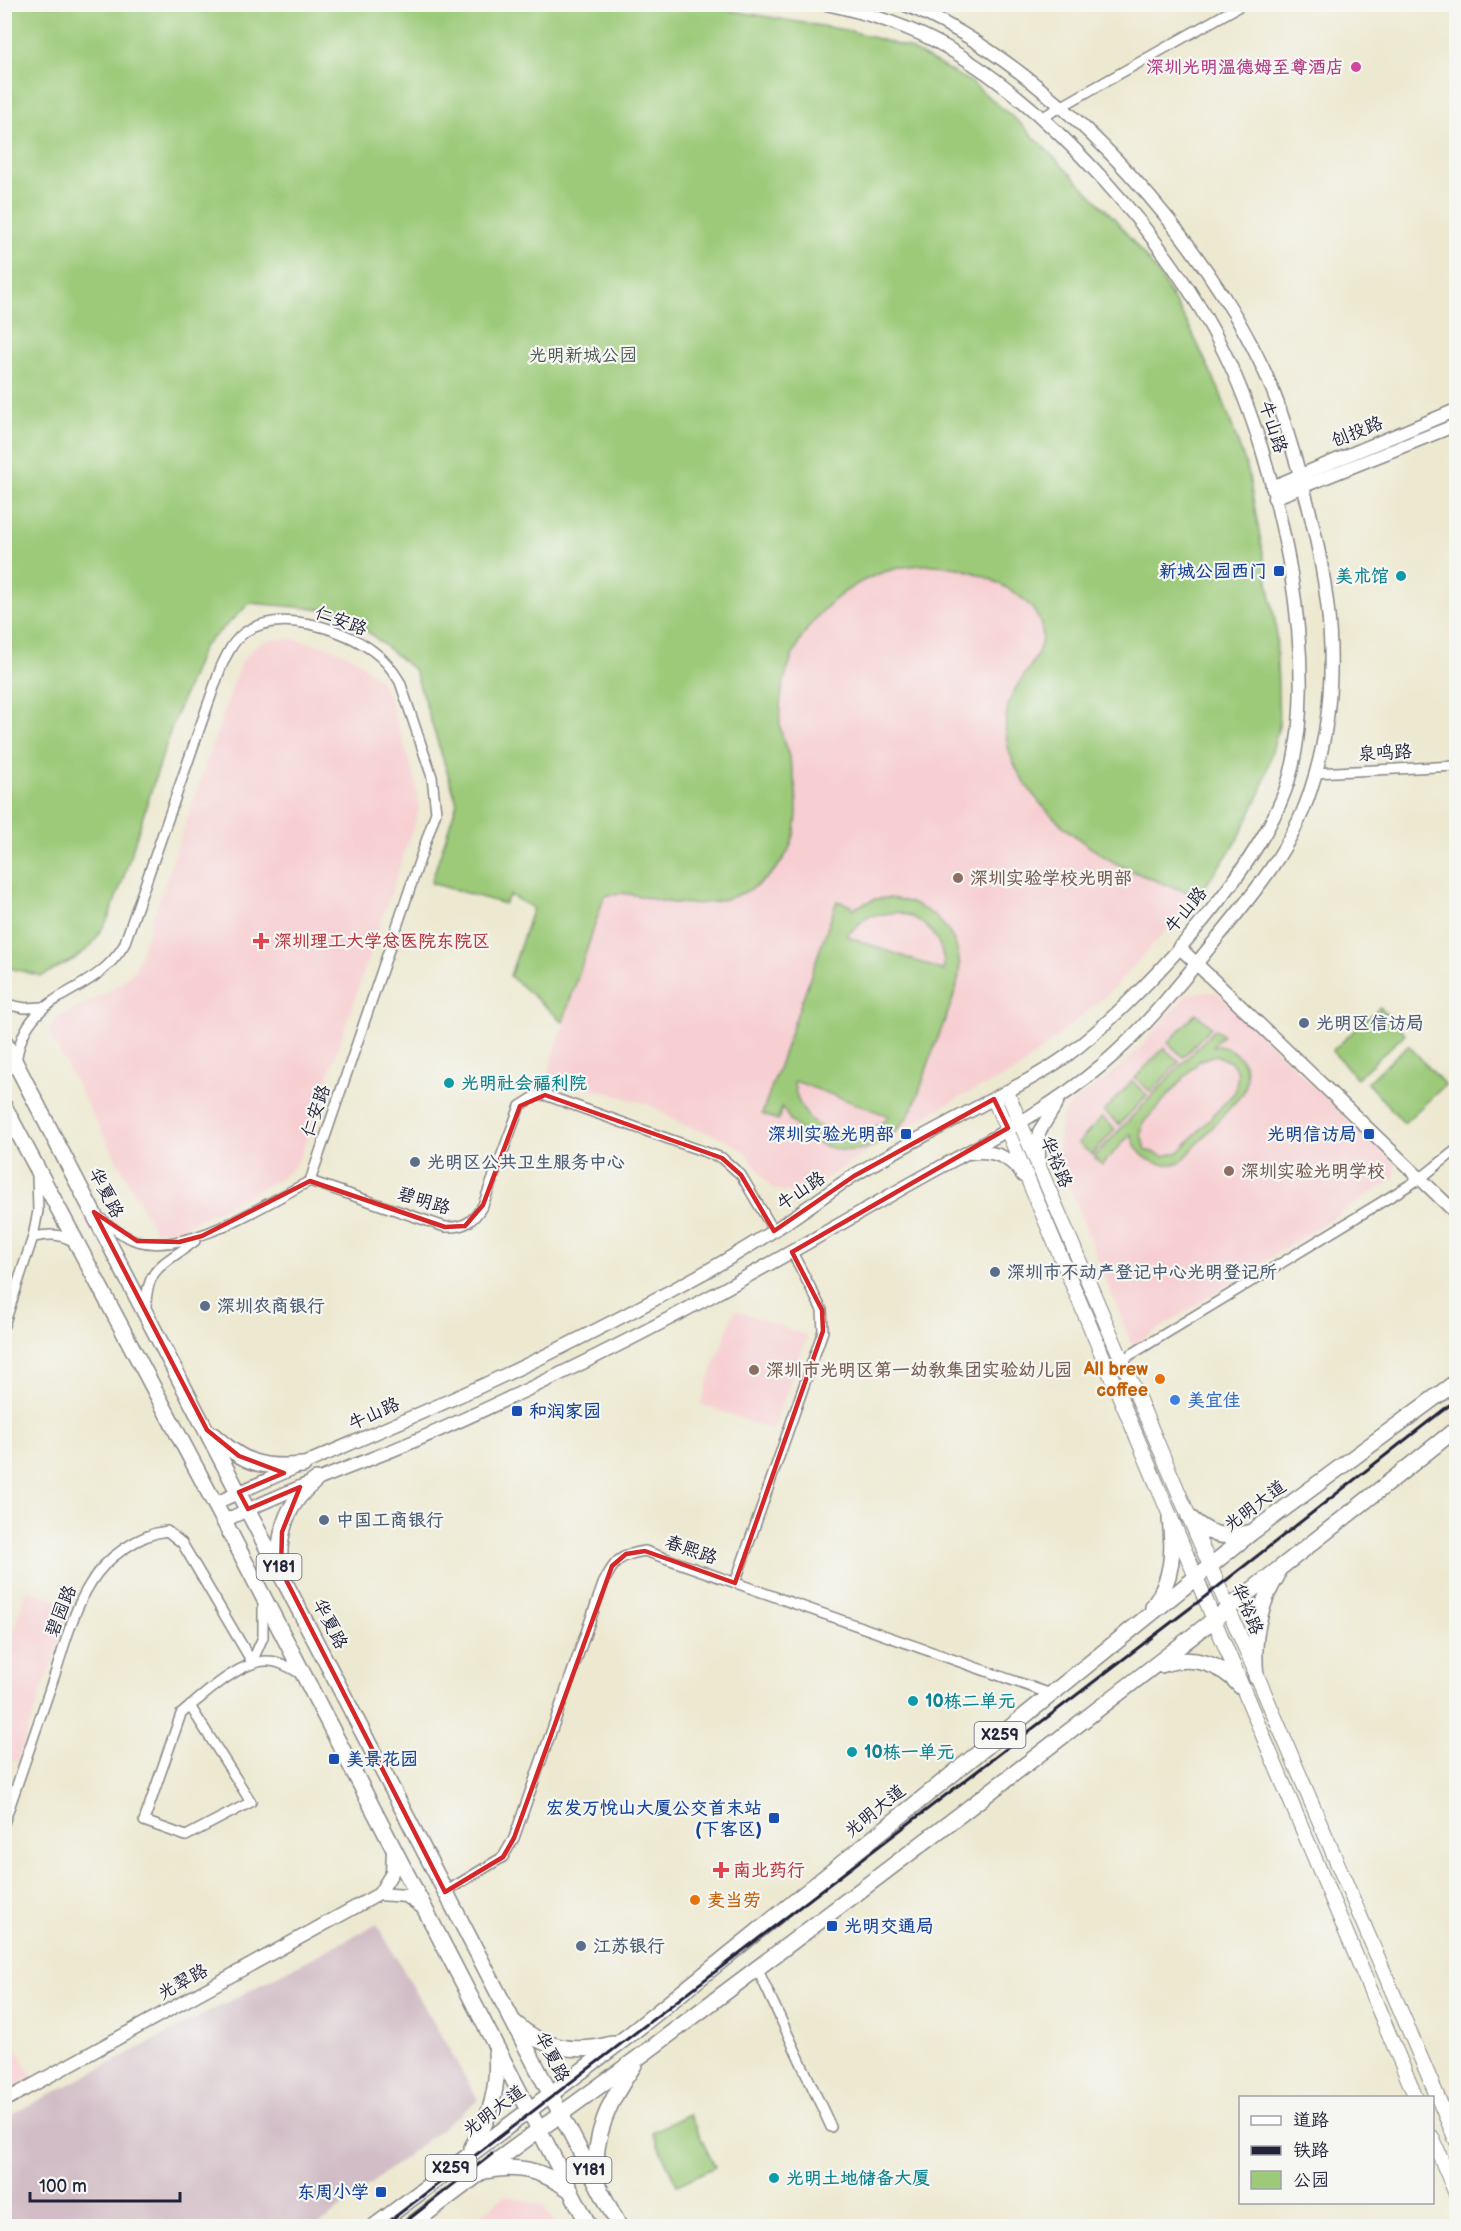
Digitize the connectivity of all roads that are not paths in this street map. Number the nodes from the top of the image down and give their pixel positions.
1 (826, 4) edge
2 (903, 4) edge
3 (1244, 4) edge
4 (1231, 7) edge
5 (1061, 107) junction
6 (1041, 118) junction
7 (1456, 410) edge
8 (1456, 425) edge
9 (1302, 481) junction
10 (1273, 493) junction
11 (1456, 766) edge
12 (1315, 773) junction
13 (1179, 947) junction
14 (1196, 963) junction
15 (4, 1004) edge
16 (42, 1007) junction
17 (4, 1041) edge
18 (16, 1063) junction
19 (1069, 1091) junction
20 (1000, 1095) junction
21 (4, 1106) edge
22 (1014, 1125) junction
23 (1456, 1150) edge
24 (957, 1157) junction
25 (36, 1165) junction
26 (1043, 1176) junction
27 (1421, 1178) junction
28 (310, 1181) junction
29 (1028, 1184) junction
30 (94, 1212) junction
31 (1456, 1213) edge
32 (774, 1231) junction
33 (202, 1236) junction
34 (33, 1237) junction
35 (78, 1245) junction
36 (792, 1252) junction
37 (146, 1313) junction
38 (4, 1325) edge
39 (1122, 1360) junction
40 (1456, 1382) edge
41 (1456, 1429) edge
42 (207, 1430) junction
43 (303, 1465) junction
44 (316, 1480) junction
45 (239, 1492) junction
46 (214, 1504) junction
47 (248, 1509) junction
48 (1189, 1517) junction
49 (1170, 1519) junction
50 (224, 1521) junction
51 (1251, 1533) junction
52 (1210, 1566) junction
53 (1282, 1568) junction
54 (281, 1570) junction
55 (1196, 1577) junction
56 (735, 1583) junction
57 (263, 1597) junction
58 (1228, 1611) junction
59 (1143, 1619) junction
60 (1214, 1623) junction
61 (252, 1662) junction
62 (1150, 1670) junction
63 (303, 1675) junction
64 (1256, 1677) junction
65 (1241, 1687) junction
66 (1051, 1694) junction
67 (190, 1706) junction
68 (4, 1823) edge
69 (392, 1850) junction
70 (445, 1892) junction
71 (379, 1894) junction
72 (424, 1909) junction
73 (757, 1968) junction
74 (510, 2018) junction
75 (628, 2036) junction
76 (495, 2047) junction
77 (640, 2056) junction
78 (549, 2094) junction
79 (1416, 2096) edge
80 (4, 2101) edge
81 (528, 2110) junction
82 (560, 2114) junction
83 (831, 2127) dead end
84 (538, 2130) junction
85 (1456, 2140) edge
86 (1434, 2142) edge
87 (466, 2156) junction
88 (479, 2172) junction
89 (597, 2185) junction
90 (569, 2189) junction
91 (1456, 2194) edge
92 (375, 2226) edge
93 (410, 2226) edge
94 (589, 2226) edge
95 (619, 2226) edge

1 - 6 street, 牛山路
2 - 5 street, 牛山路
3 - 4 street
4 - 5 street
5 - 6 street
5 - 9 street, 牛山路
6 - 10 street, 牛山路
7 - 9 street, 创投路
8 - 9 street, 创投路
9 - 10 street, 创投路
9 - 12 street, 牛山路
10 - 13 street, 牛山路
11 - 12 street, 泉鸣路
12 - 14 street, 牛山路
13 - 14 street
13 - 20 street, 牛山路
14 - 19 street, 牛山路
14 - 27 street
15 - 16 street
16 - 18 street, 仁安路
16 - 28 street, 仁安路
17 - 18 main road, 华夏路 / Y181
18 - 30 main road, 华夏路 / Y181
19 - 22 street, 牛山路
19 - 26 street
20 - 22 main road, 华裕路
20 - 32 street, 牛山路
21 - 25 main road, Y181
22 - 24 street, 牛山路
22 - 26 main road, 华裕路
22 - 29 main road, 华裕路
23 - 27 street
24 - 29 street
24 - 36 street, 牛山路
25 - 34 street
25 - 35 main road, Y181
26 - 39 main road, 华裕路
27 - 31 street
27 - 39 street
28 - 32 street, 碧明路
28 - 33 street
29 - 49 main road, 华裕路
30 - 33 street
30 - 37 main road, 华夏路 / Y181
32 - 43 street, 牛山路
33 - 37 street
34 - 35 street
34 - 38 street
35 - 46 main road, Y181
36 - 44 street, 牛山路
36 - 56 street
37 - 42 main road, 华夏路 / Y181
39 - 48 main road, 华裕路
40 - 51 main road, 光明大道 / X259
41 - 53 main road, X259
42 - 43 main road
42 - 45 main road, 华夏路 / Y181
43 - 45 street, 牛山路
44 - 47 street, 牛山路
44 - 54 main road
45 - 46 street, 牛山路
45 - 47 main road, 华夏路 / Y181
46 - 50 main road, Y181
47 - 50 street, 牛山路
47 - 54 main road, 华夏路 / Y181
48 - 51 main road
48 - 52 main road, 华裕路
49 - 55 main road, 华裕路
49 - 59 main road
50 - 57 main road, Y181
51 - 52 main road, 光明大道 / X259
52 - 55 main road, 光明大道 / X259
52 - 58 main road, 华裕路
53 - 58 main road, X259
53 - 64 main road
54 - 70 main road, 华夏路 / Y181
55 - 59 main road, 光明大道 / X259
55 - 60 main road, 华裕路
56 - 66 street, 春熙路
56 - 70 street, 春熙路
57 - 61 street
57 - 63 main road, Y181
58 - 60 main road, X259
58 - 64 main road, 华裕路
59 - 66 main road, 光明大道 / X259
60 - 62 main road, X259
60 - 65 main road, 华裕路
61 - 63 street
61 - 67 street
61 - 68 street, 碧园路
62 - 65 main road
62 - 73 main road, X259
63 - 69 main road, Y181
64 - 85 main road, 华裕路
65 - 79 main road, 华裕路
66 - 75 main road, 光明大道 / X259
67 - 67 street
69 - 71 street
69 - 72 main road, Y181
70 - 74 main road, 华夏路 / Y181
71 - 72 street
71 - 80 street, 光翠路
72 - 76 main road, Y181
73 - 77 main road, X259
73 - 83 street
74 - 75 main road
74 - 78 main road, 华夏路 / Y181
75 - 78 main road, 光明大道 / X259
76 - 81 main road, Y181
76 - 87 main road
77 - 82 main road, X259
77 - 89 main road
78 - 81 main road, 光明大道 / X259
78 - 82 main road, 华夏路 / Y181
81 - 84 main road, Y181
81 - 87 main road, 光明大道 / X259
82 - 84 main road, X259
82 - 89 main road, 华夏路 / Y181
84 - 88 main road, X259
84 - 90 main road, Y181
86 - 91 main road
87 - 92 main road, 光明大道 / X259
88 - 90 main road
88 - 93 main road, X259
89 - 95 main road, 华夏路 / Y181
90 - 94 main road, Y181

